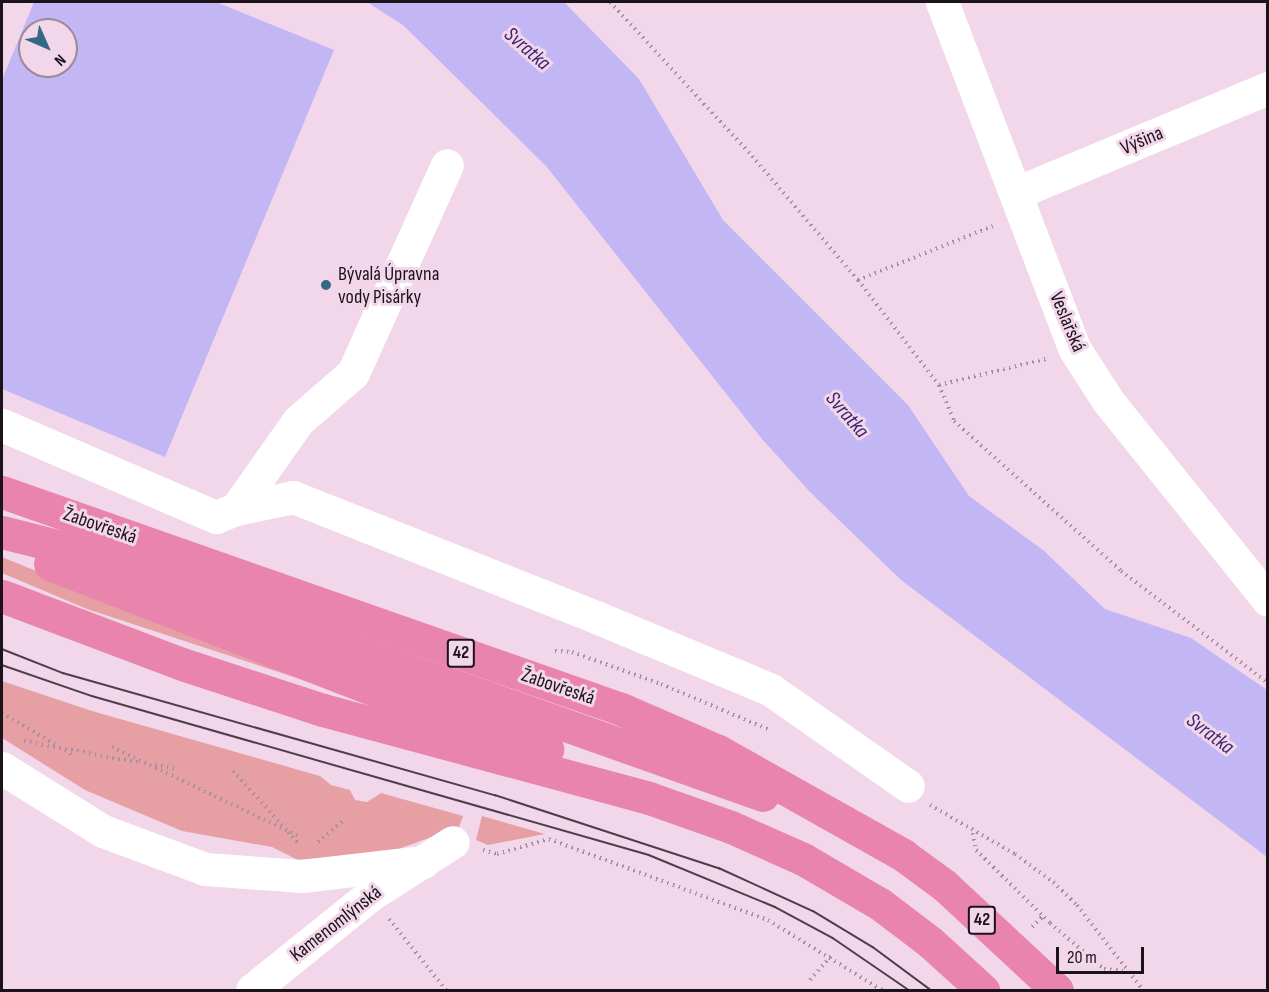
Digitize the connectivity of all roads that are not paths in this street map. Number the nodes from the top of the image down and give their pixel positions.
1 (942, 2) edge
2 (1268, 88) edge
3 (447, 165) dead end
4 (1016, 193) junction
5 (2, 425) edge
6 (2, 492) edge
7 (236, 509) junction
8 (2, 532) edge
9 (2, 537) edge
10 (2, 596) edge
11 (1268, 600) edge
12 (2, 768) edge
13 (916, 793) road end
14 (649, 798) junction
15 (453, 842) road end
16 (903, 855) junction
17 (423, 862) junction
18 (252, 990) edge
19 (983, 990) edge
20 (1057, 990) edge

1 - 4 street, Veslařská
2 - 4 street, Výšina
3 - 7 street
4 - 11 street, Veslařská
5 - 7 street
6 - 16 highway, Žabovřeská / 42
7 - 13 street
8 - 16 highway, 42
9 - 14 highway
10 - 14 highway
12 - 17 street
14 - 19 highway
15 - 17 street
16 - 20 highway, Žabovřeská / 42
17 - 18 street, Kamenomlýnská

